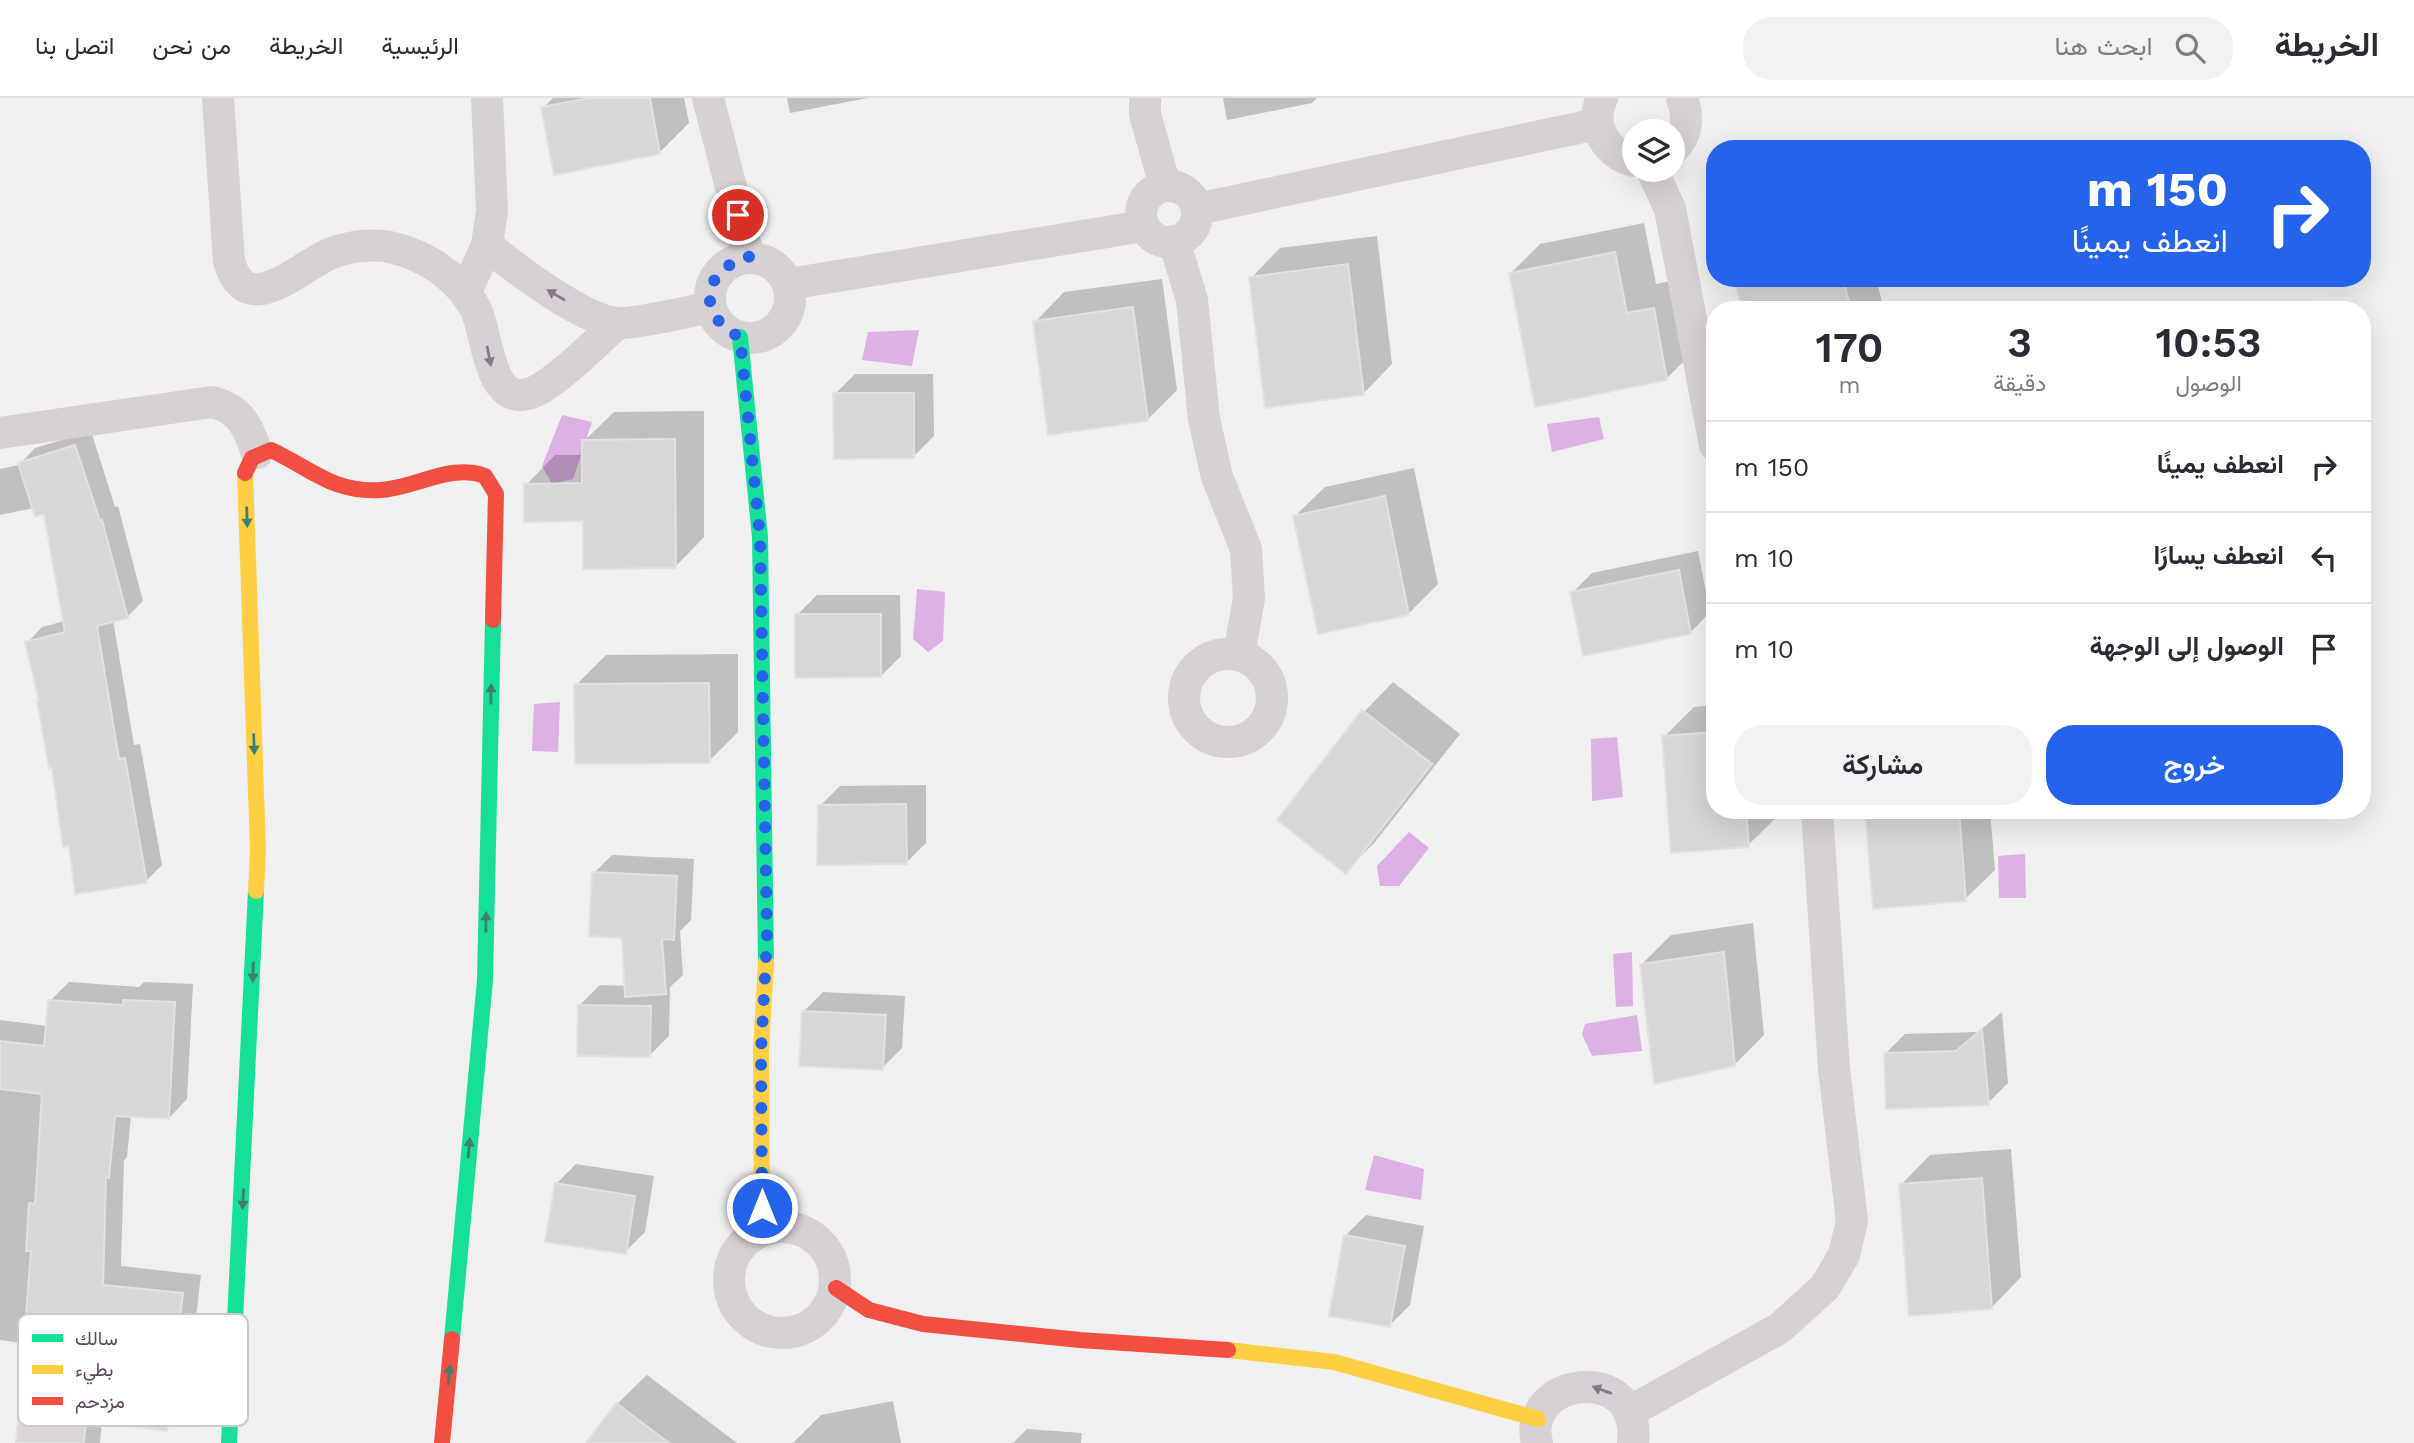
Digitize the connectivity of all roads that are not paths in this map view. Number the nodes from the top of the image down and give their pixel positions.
1 (218, 98) edge
2 (487, 98) edge
3 (708, 98) edge
4 (1145, 98) edge
5 (1682, 98) edge
6 (1600, 111) edge
7 (1685, 130) edge
8 (1622, 156) edge
9 (1658, 182) edge
10 (1165, 186) junction
11 (1197, 209) junction
12 (1144, 226) junction
13 (1174, 242) junction
14 (487, 245) junction
15 (749, 257) junction
16 (789, 285) junction
17 (466, 292) junction
18 (710, 308) junction
19 (618, 323) junction
20 (740, 337) junction
21 (1706, 398) edge
22 (0, 433) edge
23 (257, 453) junction
24 (1239, 654) dead end
25 (1818, 819) edge
26 (762, 1230) junction
27 (836, 1288) junction
28 (235, 1314) edge
29 (1629, 1412) junction
30 (1538, 1431) edge
31 (442, 1443) edge
32 (1633, 1443) edge

1 - 17 street
2 - 14 street
3 - 15 street
4 - 10 street
5 - 7 street
6 - 8 street
6 - 11 street
9 - 21 street
10 - 11 street
10 - 12 street
11 - 13 street
12 - 13 street
12 - 16 street
13 - 24 street
14 - 17 street
19 -> 14 street
15 - 16 street
15 - 18 street
16 - 20 street
17 -> 19 street
18 - 19 street
18 - 20 street
20 - 26 street
22 - 23 street
23 -> 28 street
31 -> 23 street
25 - 29 street
26 - 27 street
26 - 27 street
27 - 30 street
29 -> 30 street
29 - 32 street

